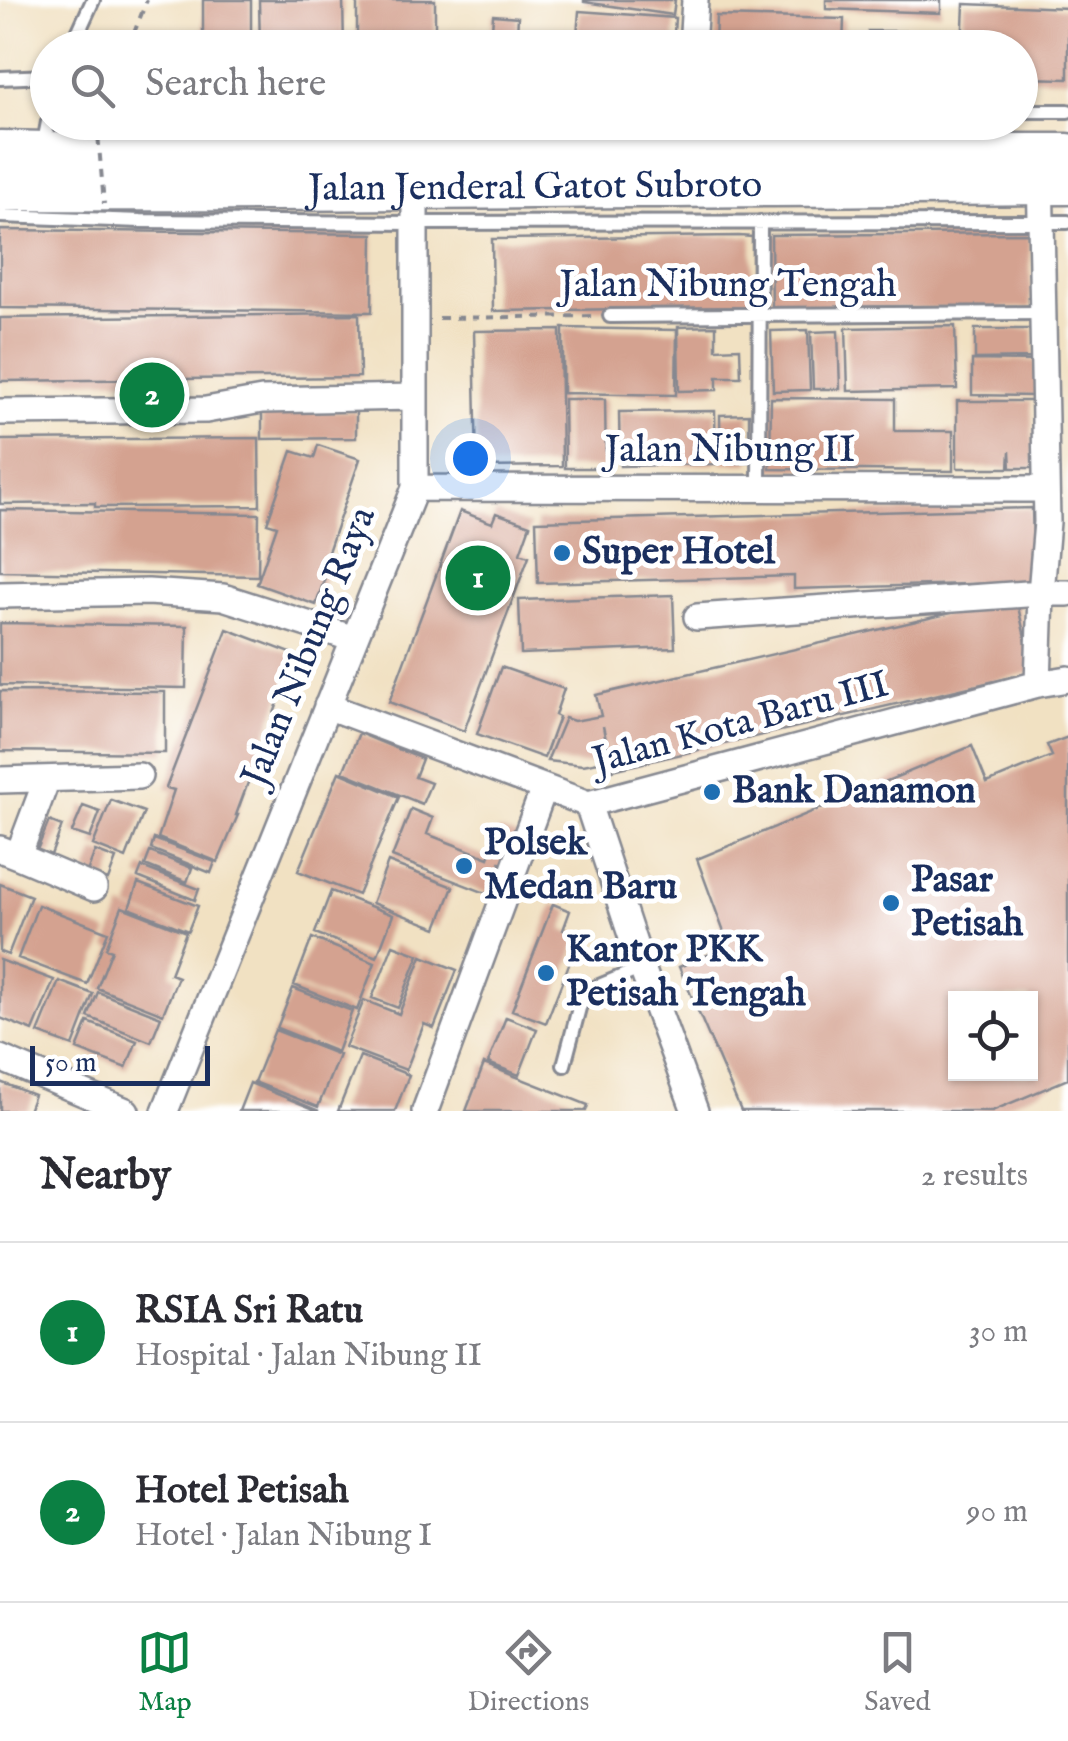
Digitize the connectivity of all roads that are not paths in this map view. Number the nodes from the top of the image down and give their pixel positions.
1 (93, 0) edge
2 (696, 0) edge
3 (79, 30) edge
4 (694, 30) edge
5 (30, 77) edge
6 (0, 78) edge
7 (1038, 111) edge
8 (1068, 111) edge
9 (35, 140) edge
10 (67, 140) edge
11 (679, 140) edge
12 (697, 140) edge
13 (0, 151) edge
14 (549, 155) edge
15 (183, 156) edge
16 (1052, 180) edge
17 (0, 190) edge
18 (415, 207) junction
19 (0, 216) edge
20 (760, 222) junction
21 (1068, 222) edge
22 (1043, 313) junction
23 (759, 315) junction
24 (610, 316) road end
25 (414, 398) junction
26 (1056, 406) edge
27 (0, 412) edge
28 (415, 488) junction
29 (759, 488) junction
30 (1046, 489) junction
31 (1041, 593) junction
32 (1068, 594) edge
33 (0, 595) edge
34 (697, 617) dead end
35 (354, 639) junction
36 (1068, 679) edge
37 (1038, 684) junction
38 (327, 706) junction
39 (139, 776) dead end
40 (48, 779) junction
41 (0, 780) edge
42 (544, 788) junction
43 (588, 804) junction
44 (9, 852) edge
45 (94, 888) dead end
46 (642, 968) junction
47 (0, 1058) edge
48 (564, 1065) dead end
49 (126, 1111) edge
50 (164, 1111) edge
51 (425, 1111) edge
52 (695, 1111) edge

1 - 3 lane
2 - 4 street
5 - 6 lane
7 - 8 lane
9 - 13 main road, Jalan Jenderal Gatot Subroto
10 - 15 main road, Jalan Jenderal Gatot Subroto
11 - 14 main road, Jalan Jenderal Gatot Subroto
12 - 16 main road, Jalan Jenderal Gatot Subroto
14 - 15 main road, Jalan Jenderal Gatot Subroto
14 - 16 main road, Jalan Jenderal Gatot Subroto
14 - 18 main road, Jalan Jenderal Gatot Subroto
15 - 17 main road, Jalan Jenderal Gatot Subroto
15 - 18 main road, Jalan Jenderal Gatot Subroto
16 - 20 lane
16 - 21 lane
16 - 22 street
18 - 19 lane
18 - 20 lane
18 - 25 street, Jalan Nibung Raya
20 - 23 lane
22 - 23 lane, Jalan Nibung Tengah
22 - 26 street
23 - 24 lane, Jalan Nibung Tengah
23 - 29 lane
25 - 27 street
25 - 28 street, Jalan Nibung Raya
26 - 30 street
28 - 29 street, Jalan Nibung II
28 - 35 street, Jalan Nibung Raya
29 - 30 street, Jalan Nibung II
30 - 31 street
31 - 32 street
31 - 34 street
31 - 37 street
33 - 35 street
35 - 38 street, Jalan Nibung Raya
36 - 37 street, Jalan Kota Baru III
37 - 43 street, Jalan Kota Baru III
38 - 42 street, Jalan Kota Baru III
38 - 50 street, Jalan Nibung Raya
39 - 40 street
40 - 41 street
40 - 44 street
42 - 43 street, Jalan Kota Baru III
42 - 51 street
43 - 46 street
44 - 45 street
46 - 48 lane
46 - 52 street
47 - 49 street

